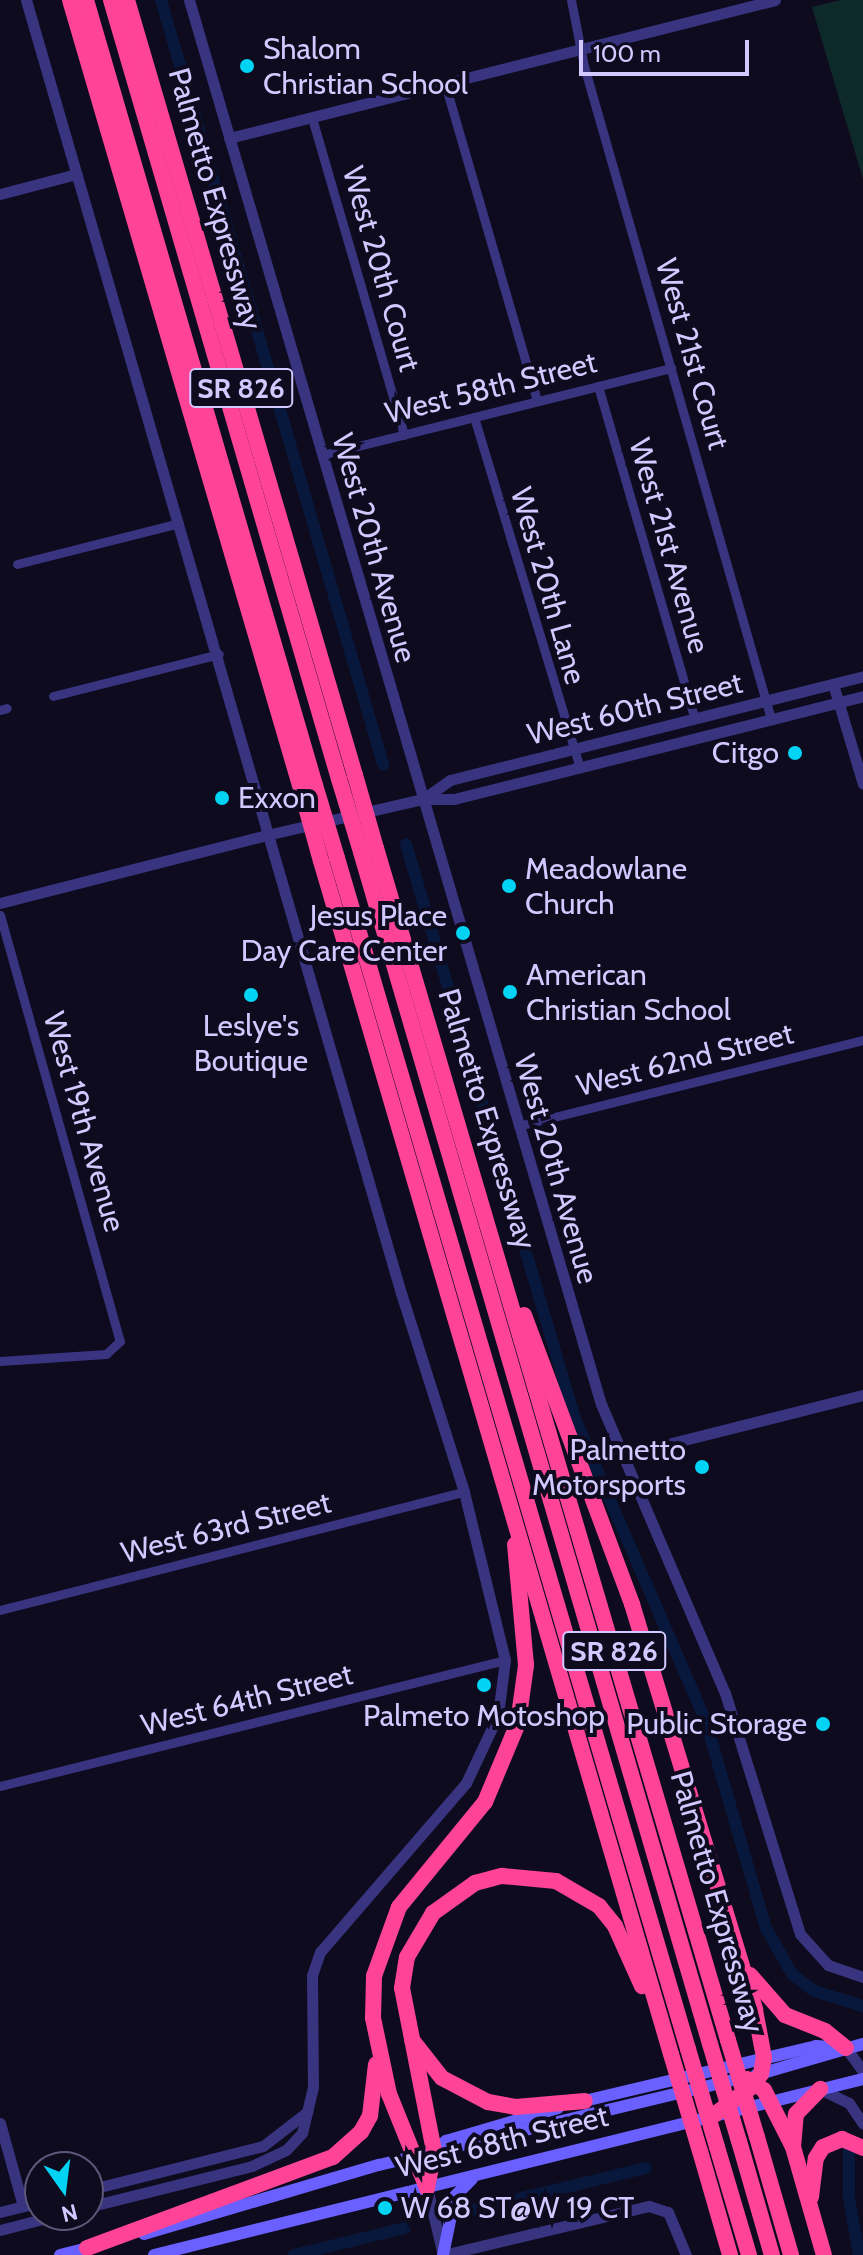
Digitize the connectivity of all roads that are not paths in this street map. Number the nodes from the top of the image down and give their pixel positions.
1 (26, 0) edge
2 (60, 0) edge
3 (70, 0) edge
4 (86, 0) edge
5 (111, 0) edge
6 (127, 0) edge
7 (189, 0) edge
8 (571, 0) edge
9 (775, 0) edge
10 (581, 49) junction
11 (90, 69) junction
12 (445, 84) junction
13 (312, 118) junction
14 (229, 138) junction
15 (76, 174) junction
16 (0, 194) edge
17 (671, 368) junction
18 (598, 386) junction
19 (537, 401) junction
20 (474, 417) junction
21 (404, 435) junction
22 (322, 455) junction
23 (179, 523) junction
24 (17, 564) dead end
25 (219, 654) junction
26 (863, 676) edge
27 (833, 684) junction
28 (53, 696) dead end
29 (863, 696) edge
30 (768, 700) junction
31 (839, 702) junction
32 (695, 719) junction
33 (771, 719) junction
34 (571, 749) junction
35 (580, 768) junction
36 (347, 777) junction
37 (863, 784) edge
38 (308, 787) junction
39 (423, 799) junction
40 (271, 834) junction
41 (368, 850) junction
42 (329, 859) junction
43 (0, 903) edge
44 (0, 915) edge
45 (863, 1040) edge
46 (518, 1126) junction
47 (500, 1263) junction
48 (0, 1361) edge
49 (863, 1395) edge
50 (620, 1456) junction
51 (464, 1492) junction
52 (511, 1504) junction
53 (0, 1610) edge
54 (505, 1660) junction
55 (0, 1786) edge
56 (742, 1964) junction
57 (863, 1977) edge
58 (406, 2031) junction
59 (377, 2042) junction
60 (855, 2046) edge
61 (671, 2054) junction
62 (863, 2071) edge
63 (756, 2073) junction
64 (863, 2079) edge
65 (820, 2089) junction
66 (585, 2101) junction
67 (771, 2101) junction
68 (308, 2111) junction
69 (714, 2115) junction
70 (0, 2123) edge
71 (863, 2124) edge
72 (793, 2147) junction
73 (863, 2148) edge
74 (434, 2151) junction
75 (410, 2157) junction
76 (477, 2176) junction
77 (104, 2186) edge
78 (427, 2188) junction
79 (104, 2203) edge
80 (23, 2206) junction
81 (810, 2207) junction
82 (0, 2212) edge
83 (24, 2224) edge
84 (2, 2229) edge
85 (87, 2248) junction
86 (60, 2255) edge
87 (154, 2255) edge
88 (443, 2255) edge
89 (686, 2255) edge
90 (730, 2255) edge
91 (749, 2255) edge
92 (772, 2255) edge
93 (791, 2255) edge
94 (824, 2255) edge

1 - 15 street
2 - 11 highway
3 - 11 highway, SR 826
4 - 38 highway
5 - 36 highway
6 - 36 highway, Palmetto Expressway / SR 826
7 - 14 street, West 20th Avenue
8 - 10 street, West 21st Court
9 - 10 street
10 - 12 street
10 - 17 street, West 21st Court
11 - 38 highway, SR 826
12 - 13 street
12 - 19 street
13 - 14 street
13 - 21 street, West 20th Court
14 - 22 street, West 20th Avenue
15 - 16 street
15 - 23 street
17 - 18 street, West 58th Street
17 - 30 street, West 21st Court
18 - 19 street, West 58th Street
18 - 32 street, West 21st Avenue
19 - 20 street, West 58th Street
20 - 21 street, West 58th Street
20 - 34 street, West 20th Lane
21 - 22 street, West 58th Street
22 - 39 street, West 20th Avenue
23 - 24 street
23 - 25 street
25 - 28 street
25 - 40 street
26 - 27 street, West 60th Street
27 - 30 street, West 60th Street
27 - 31 street
29 - 31 street, West 60th Street
30 - 32 street, West 60th Street
30 - 33 street, West 21st Court
31 - 33 street, West 60th Street
31 - 37 street
32 - 34 street, West 60th Street
33 - 35 street, West 60th Street
34 - 35 street, West 20th Lane
34 - 39 street, West 60th Street
35 - 39 street, West 60th Street
36 - 41 highway, Palmetto Expressway / SR 826, bridge
38 - 42 highway, SR 826, bridge
39 - 40 street, West 60th Street
39 - 46 street, West 20th Avenue
40 - 43 street, West 60th Street
40 - 51 street
41 - 47 highway, Palmetto Expressway / SR 826
41 - 92 highway, bridge
42 - 52 highway, SR 826
42 - 91 highway, bridge
44 - 48 street, West 19th Avenue
45 - 46 street, West 62nd Street
46 - 50 street, West 20th Avenue
47 - 56 highway
47 - 93 highway, Palmetto Expressway / SR 826, bridge
49 - 50 street
50 - 57 street, West 20th Avenue
51 - 53 street, West 63rd Street
51 - 54 street
52 - 59 highway
52 - 61 highway, SR 826
54 - 55 street, West 64th Street
54 - 68 street
56 - 60 highway
56 - 63 highway
58 - 61 highway
58 - 66 highway
58 - 74 highway
59 - 75 highway
59 - 85 highway
60 - 62 street
60 - 63 main road, West 68th Street
61 - 90 highway, SR 826, bridge
63 - 66 main road, West 68th Street
63 - 67 highway
63 - 69 highway
63 - 74 main road, West 68th Street
64 - 65 main road, West 68th Street
65 - 67 main road, West 68th Street
65 - 71 street
65 - 72 highway
66 - 74 main road, West 68th Street
67 - 69 main road, West 68th Street
67 - 72 highway
68 - 77 street
68 - 79 street
69 - 76 main road, West 68th Street
70 - 80 street
72 - 81 highway
73 - 81 highway
74 - 75 main road, West 68th Street
74 - 78 highway
75 - 78 highway
75 - 85 main road, West 68th Street
76 - 78 main road, West 68th Street
76 - 88 main road
78 - 87 main road, West 68th Street
78 - 88 street
80 - 82 street
80 - 84 street
81 - 94 highway
83 - 84 street
85 - 86 main road, West 68th Street
88 - 89 street

